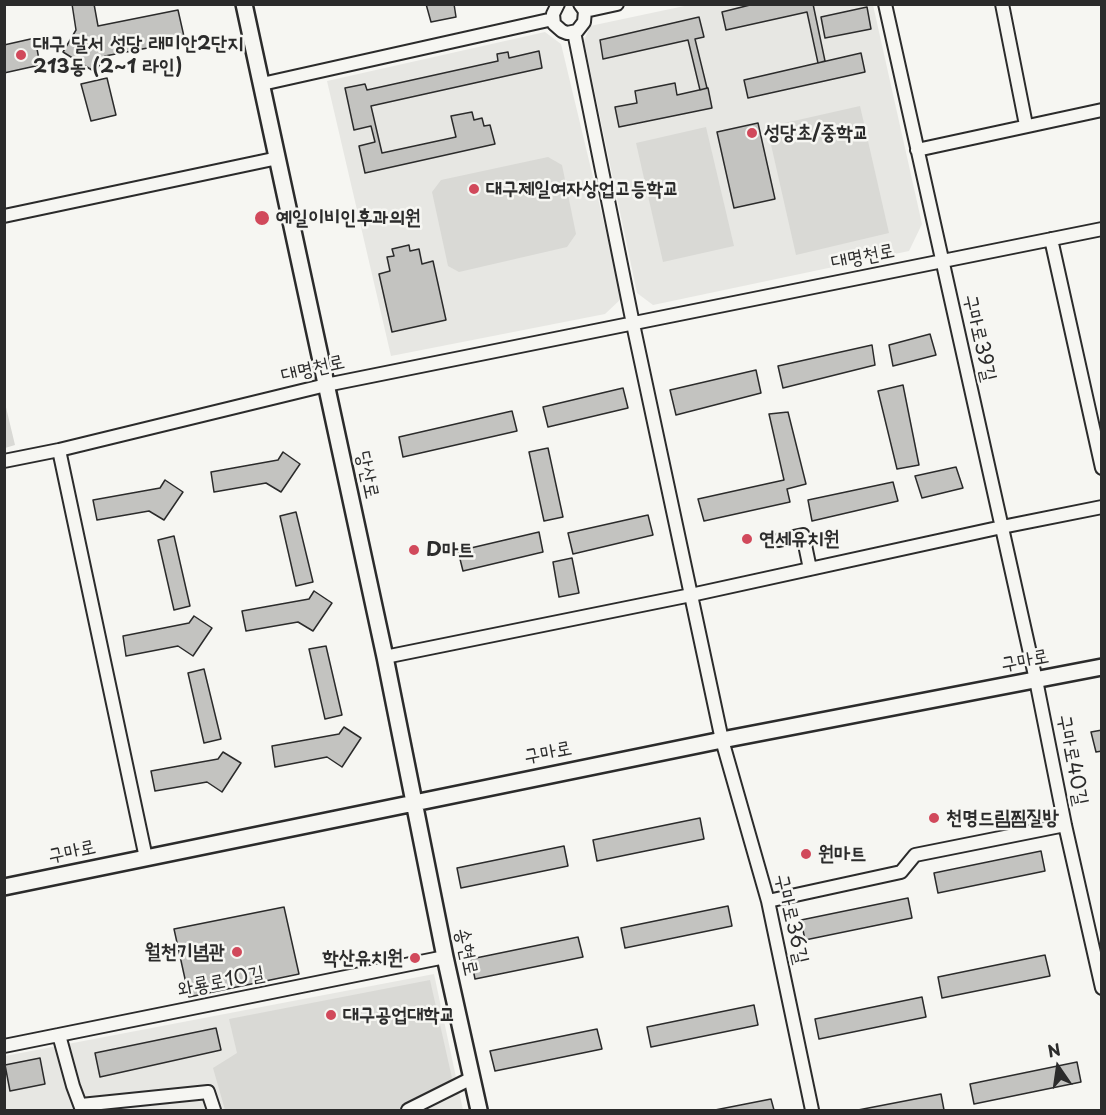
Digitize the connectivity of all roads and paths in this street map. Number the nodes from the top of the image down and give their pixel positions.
1 (244, 4) edge
2 (558, 4) edge
3 (617, 4) edge
4 (885, 4) edge
5 (1002, 4) edge
6 (582, 8) edge
7 (553, 19) junction
8 (574, 32) junction
9 (262, 84) junction
10 (1101, 110) edge
11 (1026, 125) junction
12 (917, 150) junction
13 (278, 158) junction
14 (4, 216) edge
15 (1101, 229) edge
16 (1051, 239) junction
17 (942, 262) junction
18 (633, 324) junction
19 (326, 385) junction
20 (59, 450) junction
21 (4, 461) edge
22 (1101, 468) edge
23 (1101, 507) edge
24 (1002, 527) junction
25 (779, 540) dead end
26 (810, 569) junction
27 (691, 595) junction
28 (385, 657) junction
29 (1101, 667) edge
30 (1036, 680) junction
31 (722, 740) junction
32 (414, 802) junction
33 (1065, 825) junction
34 (146, 858) junction
35 (4, 887) edge
36 (768, 901) junction
37 (445, 957) junction
38 (1101, 988) edge
39 (59, 1035) junction
40 (4, 1046) edge
41 (472, 1078) junction
42 (81, 1108) edge
43 (214, 1110) edge
44 (410, 1110) edge
45 (479, 1110) edge
46 (812, 1110) edge

1 - 9 main road, 당산로
2 - 7 street
3 - 6 street
4 - 12 street, 구마로39길
5 - 11 street
6 - 8 street
7 - 8 street
7 - 9 street
8 - 18 street
9 - 13 main road, 당산로
10 - 11 street
11 - 12 street
12 - 17 street, 구마로39길
13 - 14 street
13 - 19 main road, 당산로
15 - 16 street, 대명천로
16 - 17 street, 대명천로
16 - 22 street
17 - 18 street, 대명천로
17 - 24 street, 구마로39길
18 - 19 street, 대명천로
18 - 27 street, 구마로36길
19 - 20 street, 대명천로
19 - 28 main road, 당산로
20 - 21 street, 대명천로
20 - 34 street
23 - 24 street
24 - 26 street
24 - 30 street, 구마로39길
25 - 26 street
26 - 27 street
27 - 28 street
27 - 31 street, 구마로36길
28 - 32 main road, 당산로
29 - 30 main road, 구마로
30 - 31 main road, 구마로
30 - 33 street, 구마로40길
31 - 32 main road, 구마로
31 - 36 street, 구마로36길
32 - 34 main road, 구마로
32 - 37 main road, 송현로
33 - 36 street
33 - 38 street, 구마로40길
34 - 35 main road, 구마로
36 - 46 street, 구마로36길
37 - 39 street, 와룡로10길
37 - 41 main road, 송현로
39 - 40 street, 와룡로10길
39 - 42 street
41 - 44 street
41 - 45 main road, 송현로
42 - 43 street

